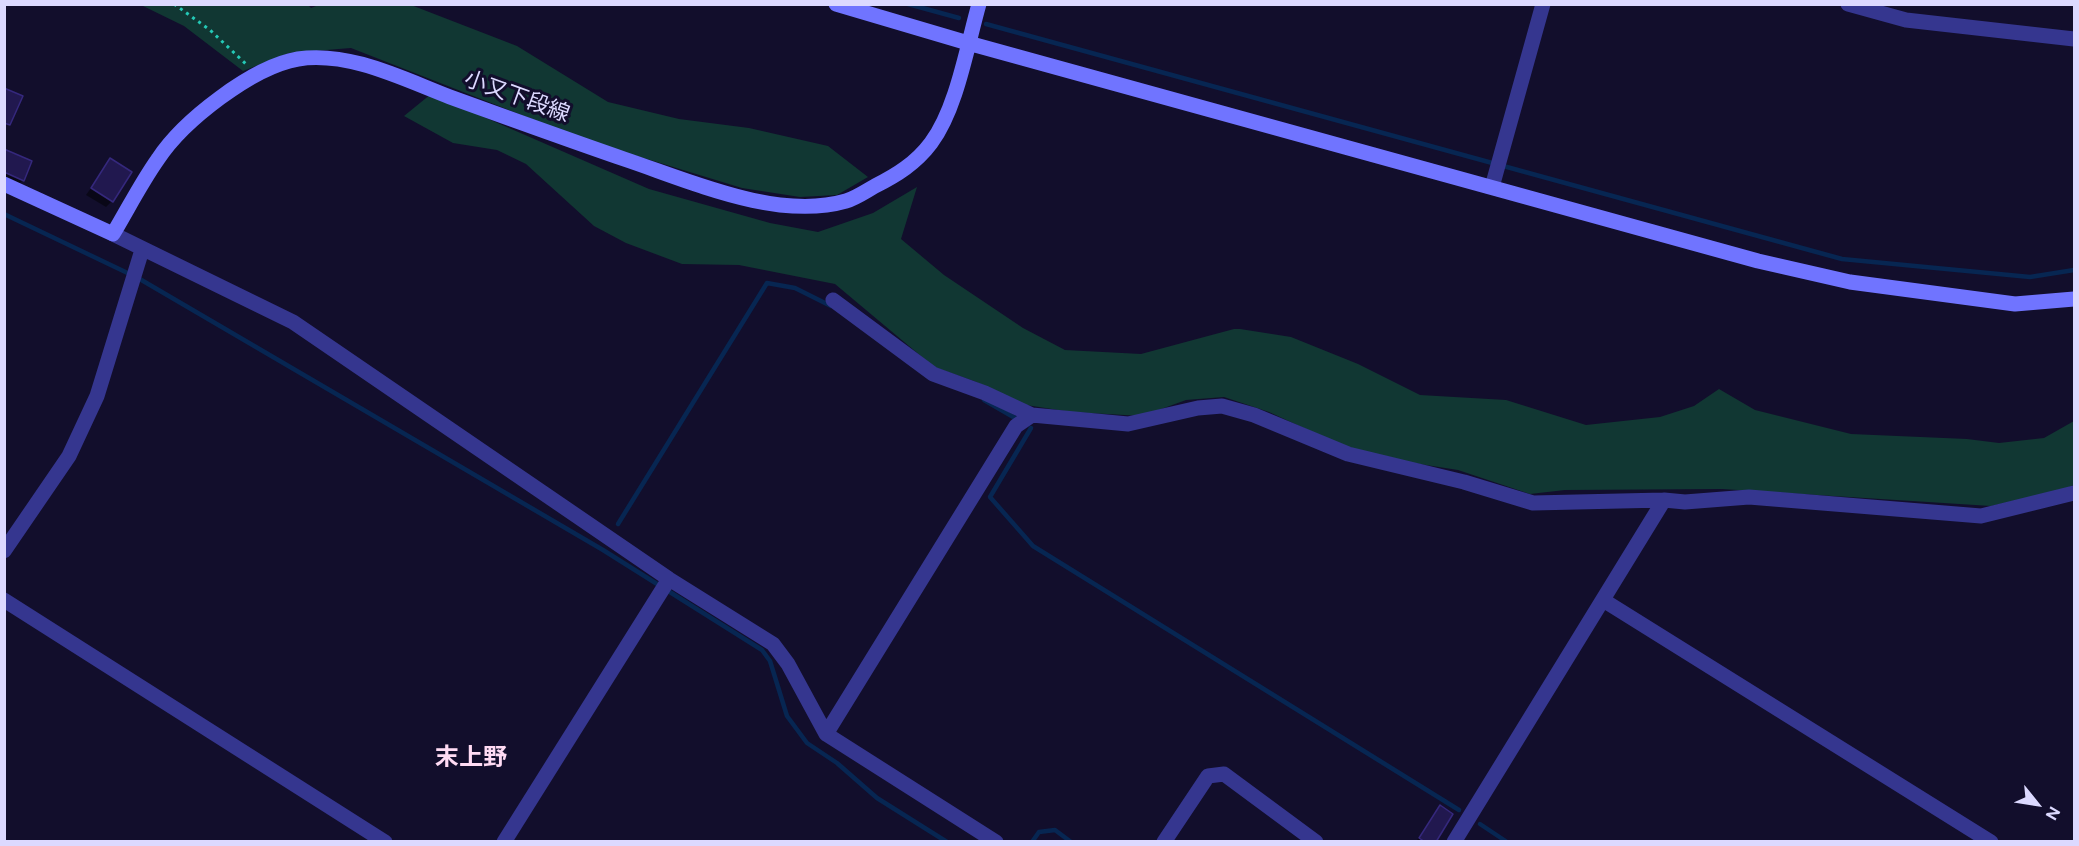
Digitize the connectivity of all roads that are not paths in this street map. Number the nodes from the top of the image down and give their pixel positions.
1 (836, 4) edge
2 (979, 4) edge
3 (1543, 4) edge
4 (1848, 4) edge
5 (2074, 39) edge
6 (968, 43) junction
7 (4, 184) edge
8 (1492, 187) junction
9 (113, 234) junction
10 (142, 250) junction
11 (2074, 299) edge
12 (833, 300) dead end
13 (1032, 415) junction
14 (2074, 493) edge
15 (1664, 500) junction
16 (4, 551) edge
17 (669, 579) junction
18 (4, 600) edge
19 (1603, 600) junction
20 (826, 734) junction
21 (385, 842) edge
22 (504, 842) edge
23 (996, 842) edge
24 (1164, 842) edge
25 (1316, 842) edge
26 (1454, 842) edge
27 (1991, 842) edge

1 - 6 street
2 - 6 street, 小又下段線
3 - 8 street
4 - 5 street
6 - 8 street
6 - 9 street, 小又下段線
7 - 9 street
8 - 11 street
9 - 10 street
10 - 16 street
10 - 17 street
12 - 13 street
13 - 15 street
13 - 20 street
14 - 15 street
15 - 19 street
17 - 20 street
17 - 22 street
18 - 21 street
19 - 26 street
19 - 27 street
20 - 23 street
24 - 25 street

